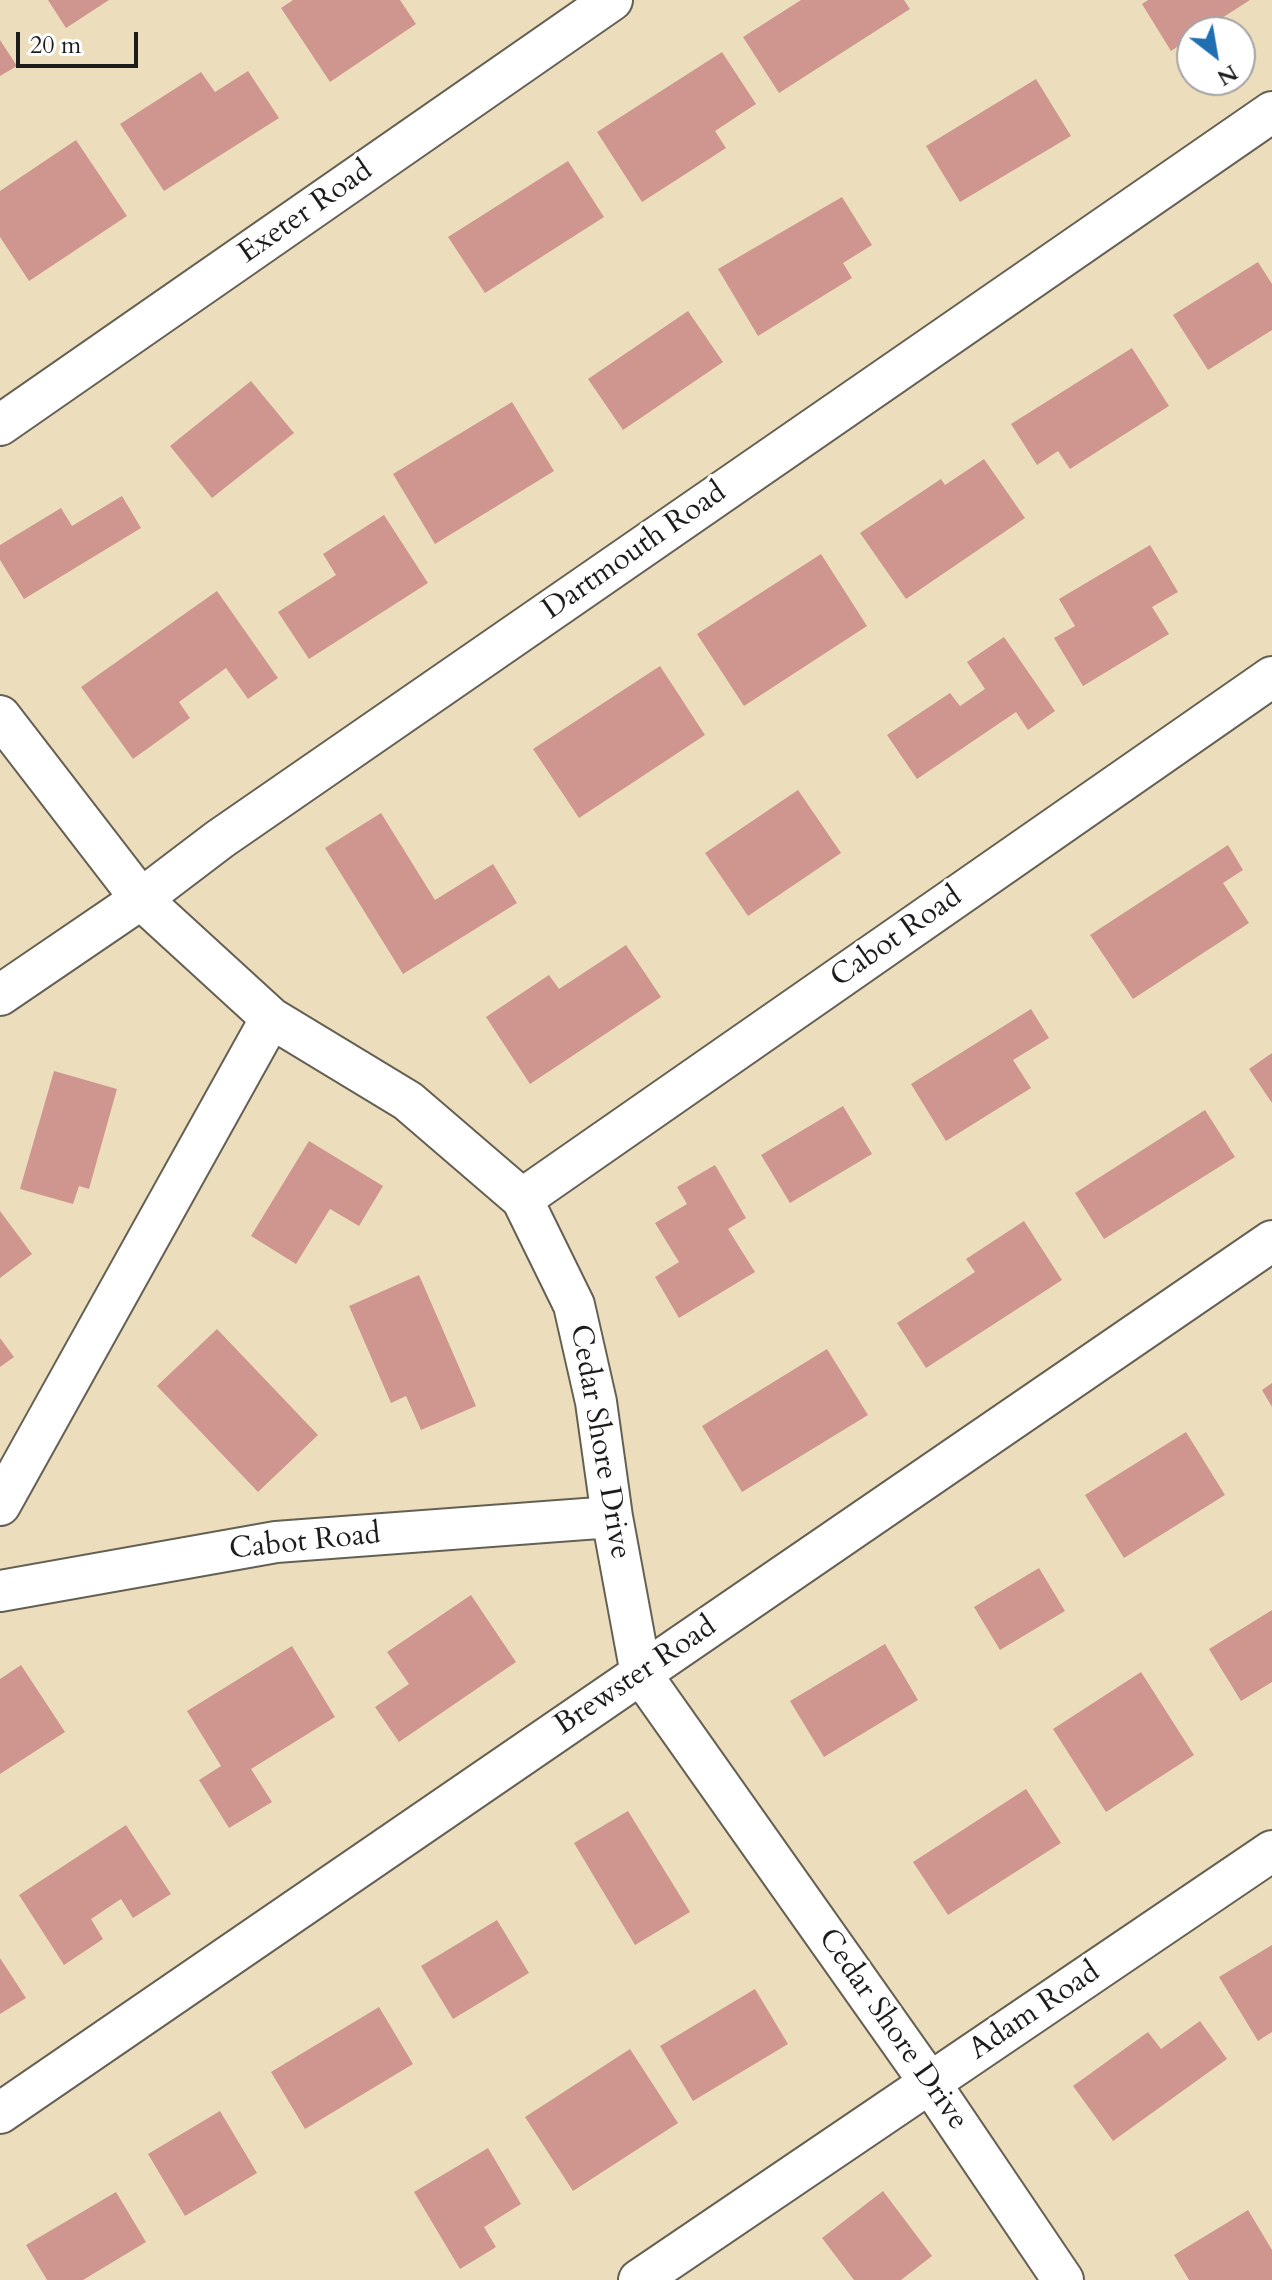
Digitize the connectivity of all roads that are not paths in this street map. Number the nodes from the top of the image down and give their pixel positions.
1 (612, 0) edge
2 (1272, 112) edge
3 (0, 425) edge
4 (1272, 677) edge
5 (0, 716) edge
6 (141, 899) junction
7 (0, 995) edge
8 (271, 1018) junction
9 (522, 1199) junction
10 (1272, 1241) edge
11 (0, 1505) edge
12 (612, 1517) junction
13 (0, 1591) edge
14 (641, 1674) junction
15 (1272, 1851) edge
16 (930, 2083) junction
17 (0, 2113) edge
18 (639, 2280) edge
19 (1063, 2280) edge

1 - 3 street, Exeter Road
2 - 6 street, Dartmouth Road
4 - 9 street, Cabot Road
5 - 6 street, Cedar Shore Drive
6 - 7 street, Dartmouth Road
6 - 8 street, Cedar Shore Drive
8 - 9 street, Cedar Shore Drive
8 - 11 street
9 - 12 street, Cedar Shore Drive
10 - 14 street, Brewster Road
12 - 13 street, Cabot Road
12 - 14 street, Cedar Shore Drive
14 - 16 street, Cedar Shore Drive
14 - 17 street, Brewster Road
15 - 16 street, Adam Road
16 - 18 street, Adam Road
16 - 19 street, Cedar Shore Drive

